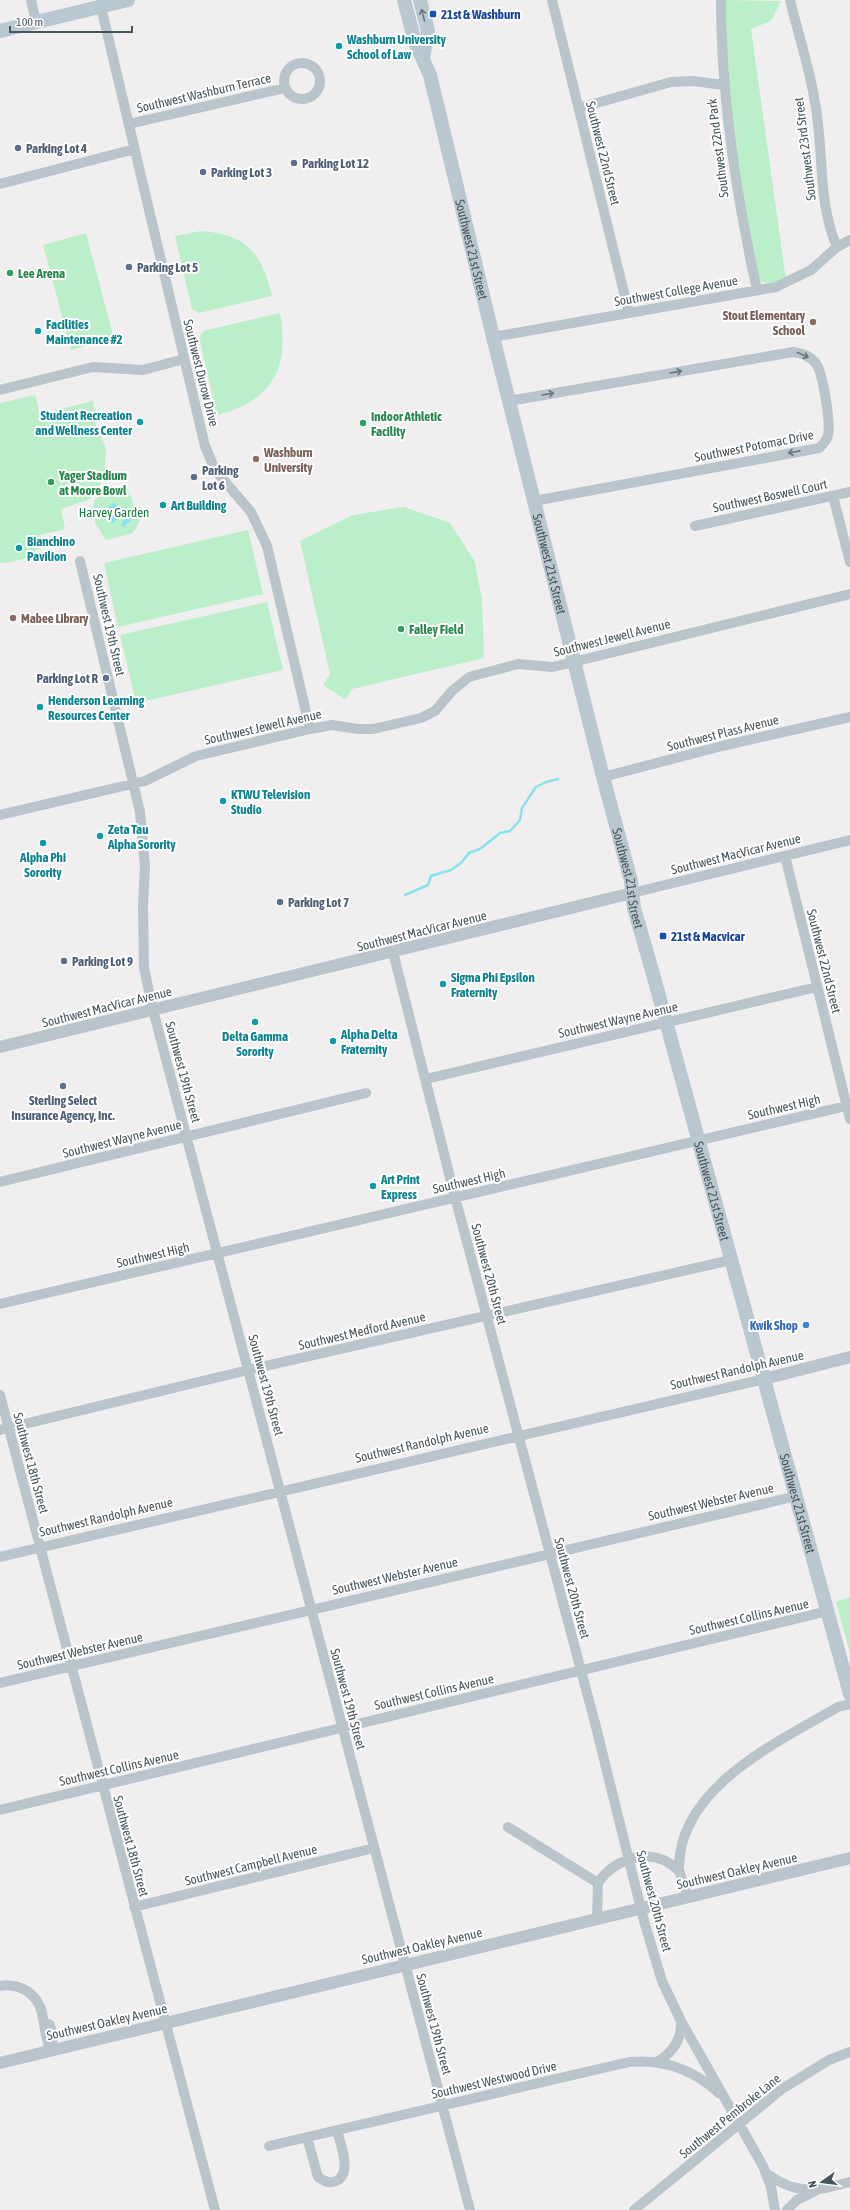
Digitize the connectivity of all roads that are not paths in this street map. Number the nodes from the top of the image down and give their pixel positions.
1 (31, 0) edge
2 (128, 0) edge
3 (404, 0) edge
4 (420, 0) edge
5 (552, 0) edge
6 (721, 0) edge
7 (790, 0) edge
8 (101, 7) junction
9 (36, 22) junction
10 (0, 31) edge
11 (423, 58) junction
12 (724, 85) junction
13 (285, 88) dead end
14 (579, 108) junction
15 (129, 124) junction
16 (135, 149) junction
17 (0, 184) edge
18 (850, 240) edge
19 (837, 247) junction
20 (757, 290) junction
21 (628, 313) junction
22 (493, 337) junction
23 (184, 359) junction
24 (0, 390) edge
25 (510, 401) junction
26 (850, 492) edge
27 (833, 496) junction
28 (534, 502) junction
29 (696, 526) dead end
30 (80, 561) dead end
31 (850, 562) edge
32 (850, 594) edge
33 (574, 660) junction
34 (850, 717) edge
35 (310, 729) junction
36 (603, 777) junction
37 (134, 784) junction
38 (0, 815) edge
39 (850, 840) edge
40 (785, 856) junction
41 (632, 894) junction
42 (393, 952) junction
43 (817, 987) junction
44 (153, 1010) junction
45 (666, 1022) junction
46 (0, 1047) edge
47 (426, 1079) junction
48 (366, 1093) dead end
49 (848, 1105) edge
50 (850, 1120) edge
51 (186, 1137) junction
52 (697, 1141) junction
53 (0, 1182) edge
54 (455, 1197) junction
55 (217, 1254) junction
56 (731, 1260) junction
57 (0, 1304) edge
58 (487, 1316) junction
59 (850, 1358) edge
60 (248, 1370) junction
61 (764, 1379) junction
62 (0, 1395) edge
63 (4, 1429) edge
64 (518, 1435) junction
65 (280, 1490) junction
66 (797, 1496) junction
67 (40, 1547) junction
68 (550, 1553) junction
69 (0, 1557) edge
70 (311, 1609) junction
71 (828, 1611) junction
72 (71, 1667) junction
73 (581, 1670) junction
74 (0, 1683) edge
75 (850, 1694) edge
76 (850, 1704) edge
77 (342, 1728) junction
78 (102, 1786) junction
79 (0, 1810) edge
80 (508, 1827) dead end
81 (374, 1848) junction
82 (629, 1858) junction
83 (850, 1858) edge
84 (679, 1871) junction
85 (598, 1883) junction
86 (688, 1897) junction
87 (134, 1907) junction
88 (641, 1908) junction
89 (597, 1919) junction
90 (405, 1965) junction
91 (0, 1986) edge
92 (681, 2021) junction
93 (166, 2023) junction
94 (51, 2050) junction
95 (850, 2052) edge
96 (657, 2062) junction
97 (0, 2063) edge
98 (725, 2100) junction
99 (442, 2105) junction
100 (739, 2125) junction
101 (338, 2130) junction
102 (307, 2137) junction
103 (269, 2146) dead end
104 (767, 2174) junction
105 (850, 2182) edge
106 (817, 2190) junction
107 (215, 2210) edge
108 (470, 2210) edge
109 (634, 2210) edge
110 (775, 2210) edge
111 (787, 2210) edge

1 - 9 street
2 - 8 main road
3 - 11 main road, Southwest 21st Street
11 -> 4 main road
5 - 14 street, Southwest 22nd Street
6 - 12 street, Southwest 22nd Park
7 - 19 street, Southwest 23rd Street
8 - 9 main road
8 - 15 street, Southwest Durow Drive
9 - 10 main road
11 - 22 main road, Southwest 21st Street
12 - 14 street
12 - 20 street, Southwest 22nd Park
13 - 15 street, Southwest Washburn Terrace
14 - 21 street, Southwest 22nd Street
15 - 16 street, Southwest Durow Drive
16 - 17 street
16 - 23 street, Southwest Durow Drive
18 - 19 street, Southwest College Avenue
19 - 20 street, Southwest College Avenue
20 - 21 street, Southwest College Avenue
21 - 22 street, Southwest College Avenue
22 - 25 main road, Southwest 21st Street
23 - 24 street
23 - 35 street, Southwest Durow Drive
25 - 28 main road, Southwest 21st Street
25 -> 28 street, Southwest Potomac Drive
26 - 27 street, Southwest Boswell Court
27 - 29 street, Southwest Boswell Court
27 - 31 street
28 - 33 main road, Southwest 21st Street
30 - 37 street, Southwest 19th Street
32 - 33 street, Southwest Jewell Avenue
33 - 35 street, Southwest Jewell Avenue
33 - 36 main road, Southwest 21st Street
34 - 36 street, Southwest Plass Avenue
35 - 37 street, Southwest Jewell Avenue
36 - 41 main road, Southwest 21st Street
37 - 38 street, Southwest Jewell Avenue
37 - 44 street, Southwest 19th Street
39 - 40 street, Southwest MacVicar Avenue
40 - 41 street, Southwest MacVicar Avenue
40 - 43 street, Southwest 22nd Street
41 - 42 street, Southwest MacVicar Avenue
41 - 45 main road, Southwest 21st Street
42 - 44 street, Southwest MacVicar Avenue
42 - 47 street, Southwest 20th Street
43 - 45 street, Southwest Wayne Avenue
43 - 49 street, Southwest 22nd Street
44 - 46 street, Southwest MacVicar Avenue
44 - 51 street, Southwest 19th Street
45 - 47 street, Southwest Wayne Avenue
45 - 52 main road, Southwest 21st Street
47 - 54 street, Southwest 20th Street
48 - 51 street, Southwest Wayne Avenue
49 - 50 street, Southwest 22nd Street
49 - 52 street, Southwest High
51 - 53 street, Southwest Wayne Avenue
51 - 55 street, Southwest 19th Street
52 - 54 street, Southwest High
52 - 56 main road, Southwest 21st Street
54 - 55 street, Southwest High
54 - 58 street, Southwest 20th Street
55 - 57 street, Southwest High
55 - 60 street, Southwest 19th Street
56 - 58 street, Southwest Medford Avenue
56 - 61 main road, Southwest 21st Street
58 - 60 street, Southwest Medford Avenue
58 - 64 street, Southwest 20th Street
59 - 61 street, Southwest Randolph Avenue
60 - 63 street, Southwest Medford Avenue
60 - 65 street, Southwest 19th Street
61 - 64 street, Southwest Randolph Avenue
61 - 66 main road, Southwest 21st Street
62 - 63 street, Southwest 18th Street
63 - 67 street, Southwest 18th Street
64 - 65 street, Southwest Randolph Avenue
64 - 68 street, Southwest 20th Street
65 - 67 street, Southwest Randolph Avenue
65 - 70 street, Southwest 19th Street
66 - 68 street, Southwest Webster Avenue
66 - 71 main road, Southwest 21st Street
67 - 69 street, Southwest Randolph Avenue
67 - 72 street, Southwest 18th Street
68 - 70 street, Southwest Webster Avenue
68 - 73 street, Southwest 20th Street
70 - 72 street, Southwest Webster Avenue
70 - 77 street, Southwest 19th Street
71 - 73 street, Southwest Collins Avenue
71 - 75 main road, Southwest 21st Street
72 - 74 street, Southwest Webster Avenue
72 - 78 street, Southwest 18th Street
73 - 77 street, Southwest Collins Avenue
73 - 82 street, Southwest 20th Street
76 - 84 street
77 - 78 street, Southwest Collins Avenue
77 - 81 street, Southwest 19th Street
78 - 79 street, Southwest Collins Avenue
78 - 87 street, Southwest 18th Street
80 - 85 street
81 - 87 street, Southwest Campbell Avenue
81 - 90 street, Southwest 19th Street
82 - 84 street
82 - 85 street
82 - 88 street, Southwest 20th Street
83 - 86 street, Southwest Oakley Avenue
84 - 86 street
85 - 89 street
86 - 88 street, Southwest Oakley Avenue
87 - 93 street, Southwest 18th Street
88 - 89 street, Southwest Oakley Avenue
88 - 92 street, Southwest 20th Street
89 - 90 street, Southwest Oakley Avenue
90 - 93 street, Southwest Oakley Avenue
90 - 99 street, Southwest 19th Street
91 - 94 street
92 - 96 street
92 - 98 street, Southwest 20th Street
93 - 94 street, Southwest Oakley Avenue
93 - 107 street, Southwest 18th Street
94 - 97 street, Southwest Oakley Avenue
95 - 100 street, Southwest Pembroke Lane
96 - 98 street, Southwest Westwood Drive
96 - 99 street, Southwest Westwood Drive
98 - 100 street, Southwest 20th Street
99 - 101 street, Southwest Westwood Drive
99 - 108 street, Southwest 19th Street
100 - 104 street, Southwest 20th Street
100 - 109 street, Southwest Pembroke Lane
101 - 102 street, Southwest Westwood Drive
101 - 102 street
102 - 103 street, Southwest Westwood Drive
104 - 106 street
104 - 110 street, Southwest 20th Street
105 - 106 street
106 - 111 street

